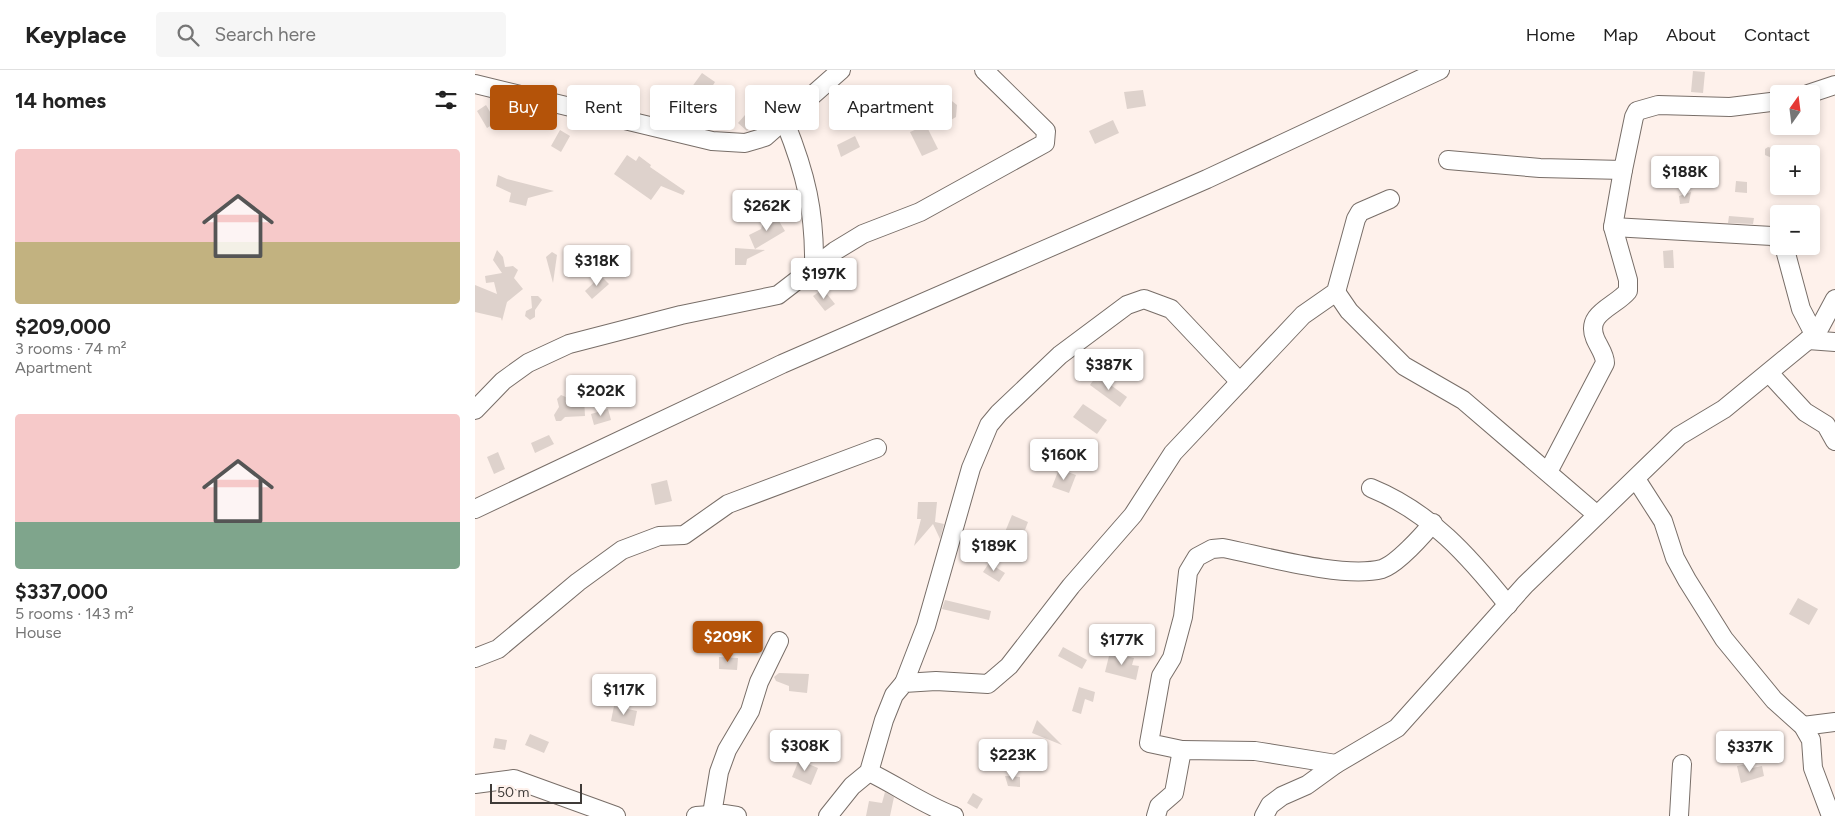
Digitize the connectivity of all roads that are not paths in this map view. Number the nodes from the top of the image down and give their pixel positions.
1 (841, 70) edge
2 (984, 70) edge
3 (1440, 70) edge
4 (475, 84) edge
5 (1835, 85) edge
6 (819, 90) edge
7 (1820, 90) edge
8 (1770, 102) edge
9 (774, 130) edge
10 (788, 130) edge
11 (1448, 160) dead end
12 (1623, 170) junction
13 (1389, 199) dead end
14 (1613, 227) junction
15 (1770, 236) edge
16 (1786, 255) edge
17 (814, 268) junction
18 (1335, 292) junction
19 (1835, 300) edge
20 (1811, 337) junction
21 (1835, 342) edge
22 (1769, 373) junction
23 (1240, 382) junction
24 (475, 410) edge
25 (1835, 441) edge
26 (877, 448) dead end
27 (1548, 472) junction
28 (1635, 479) junction
29 (1371, 488) dead end
30 (475, 509) edge
31 (1596, 514) junction
32 (1433, 523) junction
33 (1508, 604) junction
34 (779, 641) dead end
35 (475, 658) edge
36 (904, 682) junction
37 (1835, 722) edge
38 (1803, 726) junction
39 (1182, 750) junction
40 (1336, 764) junction
41 (1682, 764) dead end
42 (869, 772) junction
43 (475, 784) edge
44 (704, 815) edge
45 (616, 816) edge
46 (737, 816) edge
47 (828, 816) edge
48 (954, 816) edge
49 (1156, 816) edge
50 (1264, 816) edge
51 (1679, 816) edge
52 (1831, 816) edge

1 - 6 street
2 - 17 street
3 - 30 street
4 - 9 street
5 - 7 street
8 - 12 street
10 - 17 street
11 - 12 street
12 - 14 street
13 - 18 street
14 - 15 street
14 - 27 street
16 - 20 street
17 - 24 street
18 - 23 street
18 - 27 street
19 - 20 street
20 - 21 street
20 - 22 street
22 - 25 street
22 - 28 street
23 - 36 street
23 - 36 street
26 - 35 street
27 - 31 street
28 - 31 street
28 - 38 street
29 - 32 street
31 - 33 street
32 - 33 street
32 - 39 street
33 - 40 street
34 - 44 street
36 - 42 street
37 - 38 street
38 - 52 street
39 - 40 street
39 - 49 street
40 - 50 street
41 - 51 street
42 - 47 street
42 - 48 street
43 - 45 street
44 - 46 street

